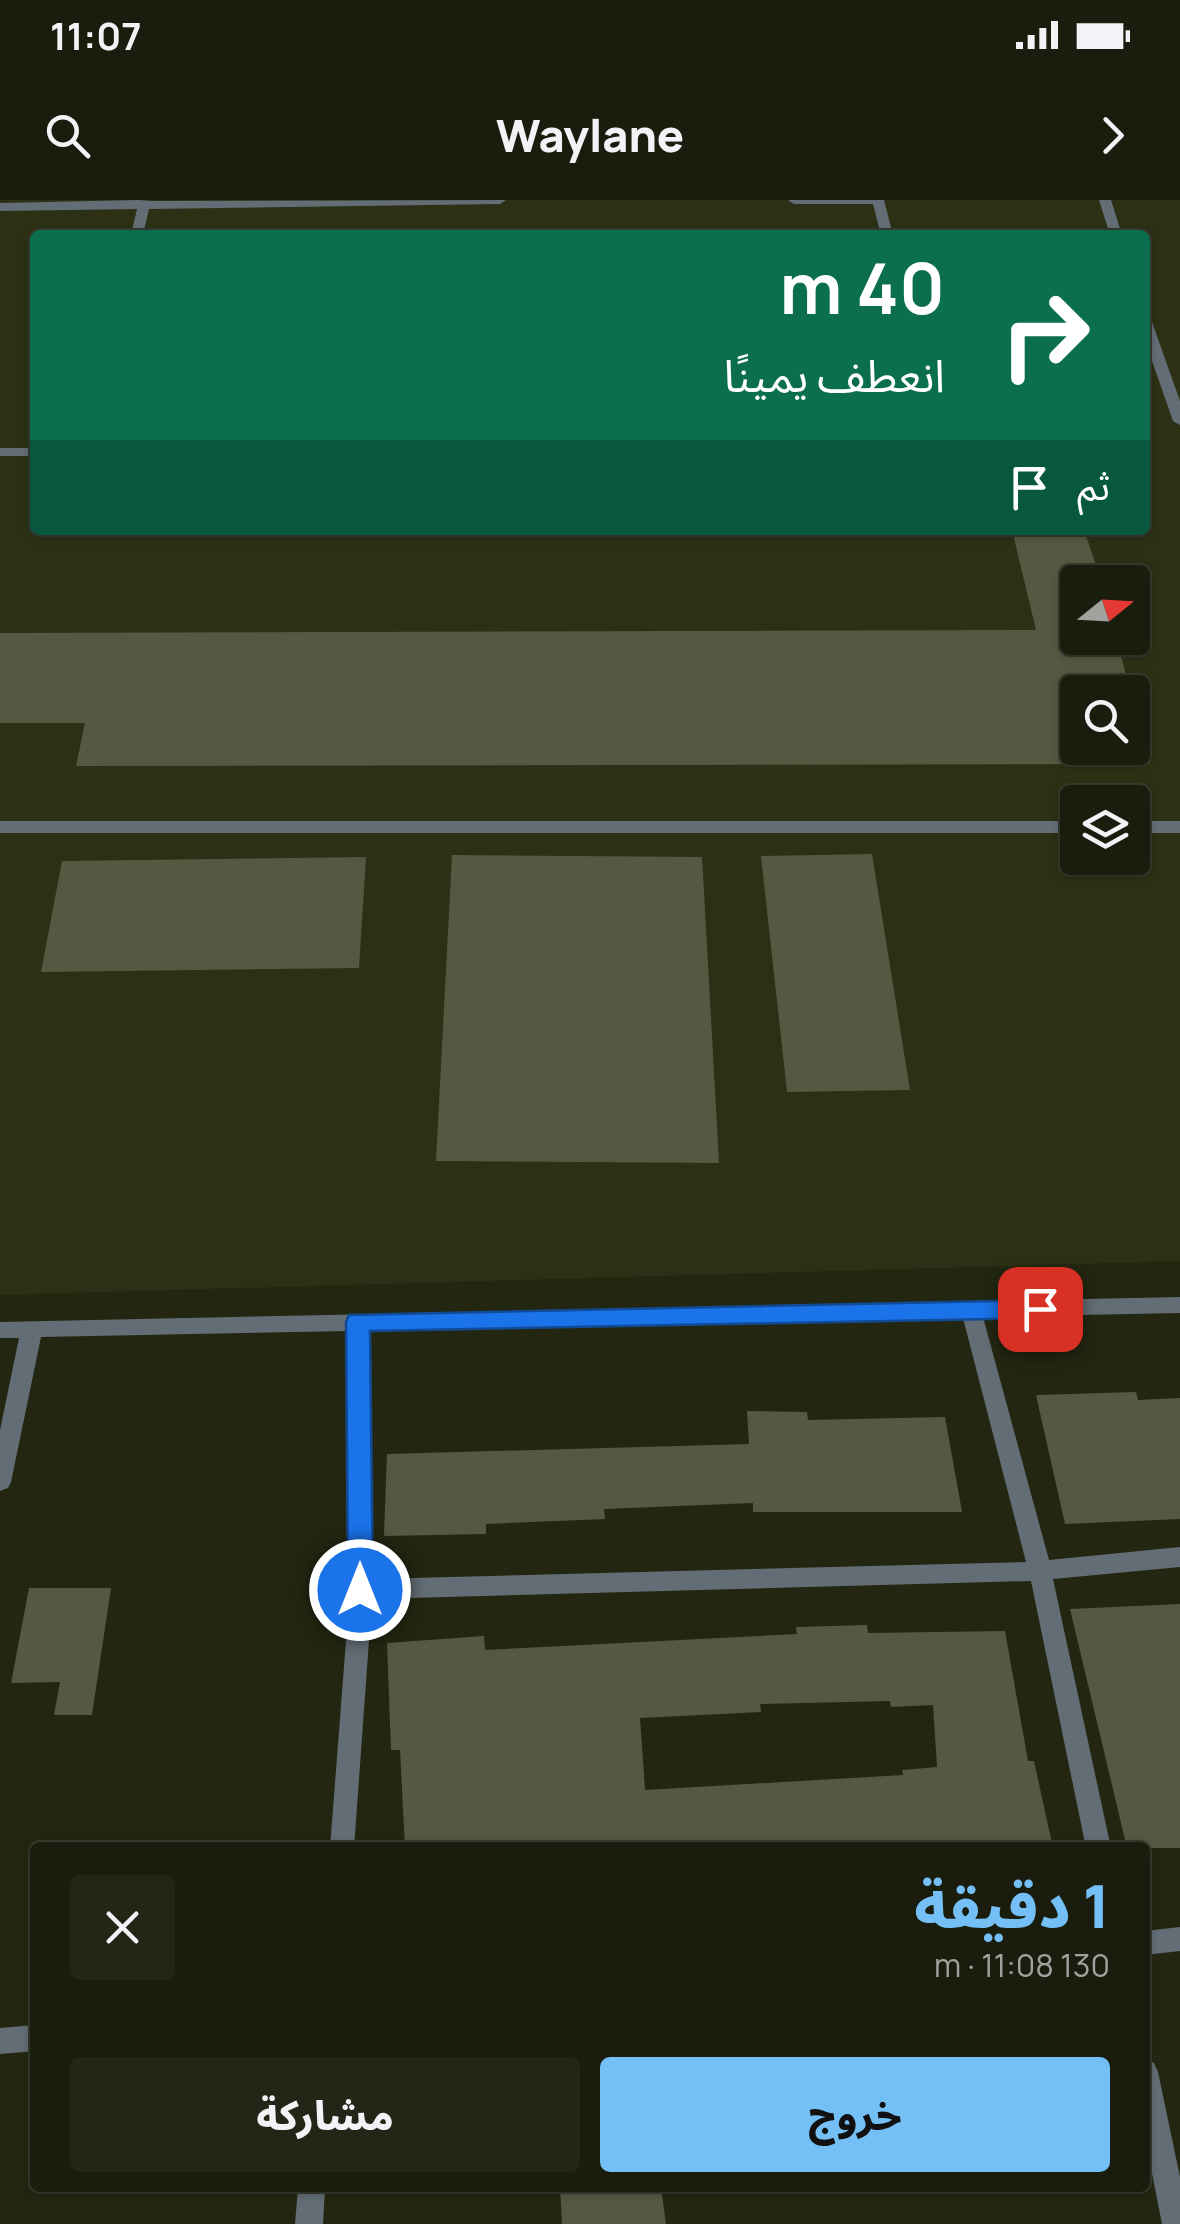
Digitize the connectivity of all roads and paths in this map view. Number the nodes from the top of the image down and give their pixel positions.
1 (500, 200) edge
2 (794, 200) edge
3 (1104, 200) edge
4 (144, 203) edge
5 (0, 207) edge
6 (138, 230) edge
7 (886, 230) edge
8 (1114, 230) edge
9 (1150, 336) edge
10 (1180, 421) edge
11 (0, 452) edge
12 (30, 452) edge
13 (0, 827) edge
14 (1060, 827) edge
15 (1150, 827) edge
16 (1180, 827) edge
17 (1180, 1305) edge
18 (971, 1310) junction
19 (358, 1322) junction
20 (32, 1328) junction
21 (0, 1330) edge
22 (0, 1482) edge
23 (1180, 1558) edge
24 (1040, 1571) junction
25 (360, 1590) junction
26 (342, 1842) edge
27 (1098, 1842) edge
28 (1180, 1939) edge
29 (1150, 1942) edge
30 (30, 2038) edge
31 (0, 2041) edge
32 (1150, 2097) edge
33 (312, 2192) edge
34 (309, 2224) edge
35 (1176, 2224) edge

1 - 4 street
2 - 7 street
3 - 8 street
4 - 5 street
4 - 6 street
9 - 10 street
11 - 12 street
13 - 14 street
15 - 16 street
17 - 18 street
18 - 19 street
18 - 24 street
19 - 20 street
19 - 25 street
20 - 21 street
20 - 22 street
23 - 24 street
24 - 25 street
24 - 27 street
25 - 26 street
28 - 29 street
30 - 31 street
32 - 35 street
33 - 34 street

